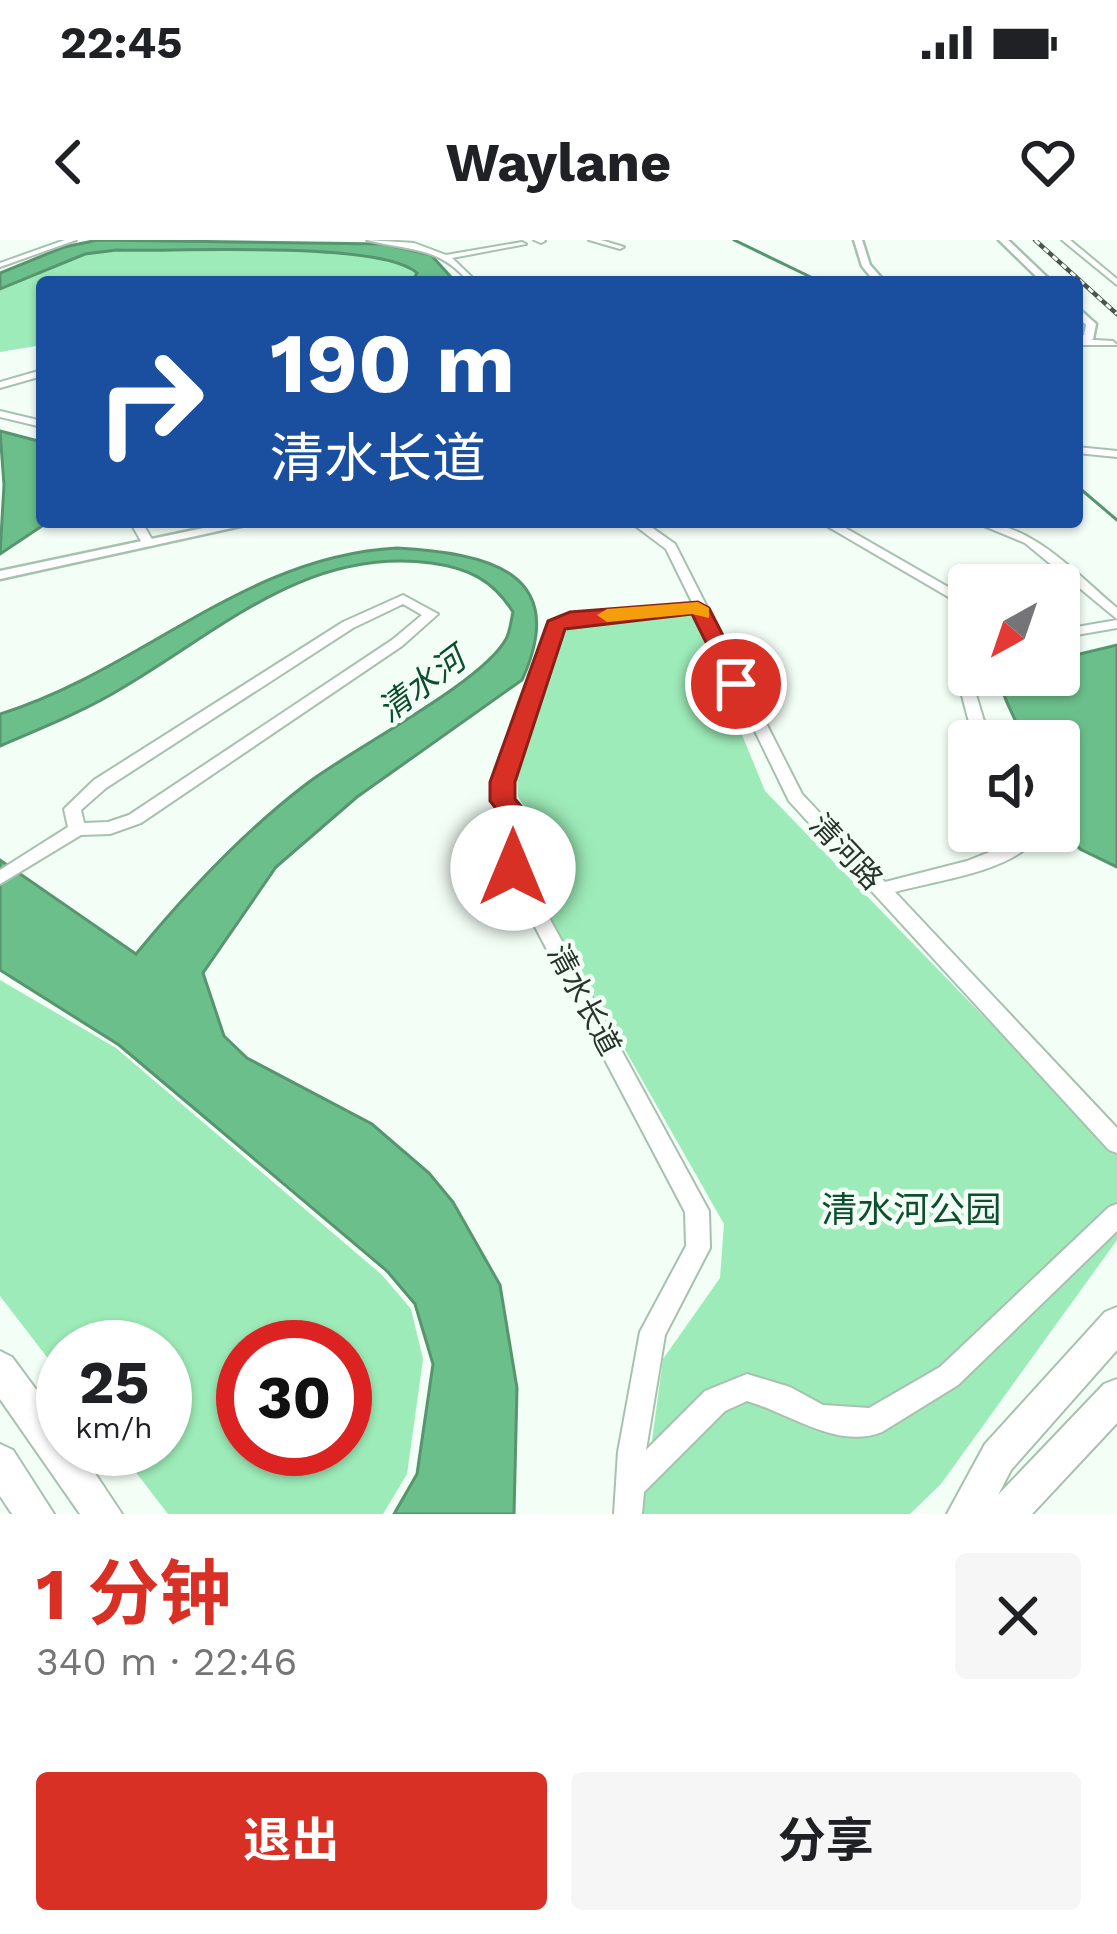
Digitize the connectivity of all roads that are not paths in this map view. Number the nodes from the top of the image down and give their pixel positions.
1 (72, 240) edge
2 (371, 240) edge
3 (539, 240) edge
4 (593, 240) edge
5 (858, 240) edge
6 (989, 240) edge
7 (1004, 240) edge
8 (1066, 240) edge
9 (522, 241) edge
10 (620, 247) dead end
11 (446, 256) junction
12 (0, 266) edge
13 (468, 276) edge
14 (875, 276) edge
15 (1025, 276) edge
16 (1041, 276) edge
17 (1117, 283) edge
18 (1083, 316) edge
19 (1083, 340) edge
20 (1083, 342) edge
21 (1113, 344) dead end
22 (36, 375) edge
23 (0, 385) edge
24 (0, 414) edge
25 (36, 423) edge
26 (1083, 451) edge
27 (1117, 454) edge
28 (139, 528) edge
29 (199, 528) edge
30 (219, 528) edge
31 (644, 528) edge
32 (836, 528) edge
33 (996, 528) edge
34 (146, 541) junction
35 (0, 571) edge
36 (948, 593) edge
37 (698, 608) junction
38 (1117, 620) edge
39 (1080, 629) edge
40 (77, 829) junction
41 (1011, 852) edge
42 (0, 878) edge
43 (881, 890) junction
44 (1117, 1143) edge
45 (1117, 1215) edge
46 (1117, 1324) edge
47 (0, 1370) edge
48 (1117, 1397) edge
49 (0, 1463) edge
50 (629, 1500) edge
51 (35, 1514) edge
52 (103, 1514) edge
53 (966, 1514) edge
54 (1006, 1514) edge

1 - 12 street
2 - 11 street
3 - 9 street
4 - 10 street
5 - 14 street
6 - 15 street
7 - 16 street
8 - 17 street
9 - 11 street
11 - 13 street
18 - 19 street
20 - 21 street
22 - 23 street
24 - 25 street
26 - 27 street
28 - 34 street
29 - 34 street
30 - 34 street
31 - 37 street, 清河路
32 - 36 street
33 - 38 street
34 - 35 street
37 - 43 street, 清河路
37 - 50 street, 清水长道
38 - 39 street
40 - 40 street
40 - 42 street
41 - 43 street
43 - 44 street, 清河路
45 - 50 street
46 - 53 main road
47 - 52 main road
48 - 54 main road
49 - 51 main road

